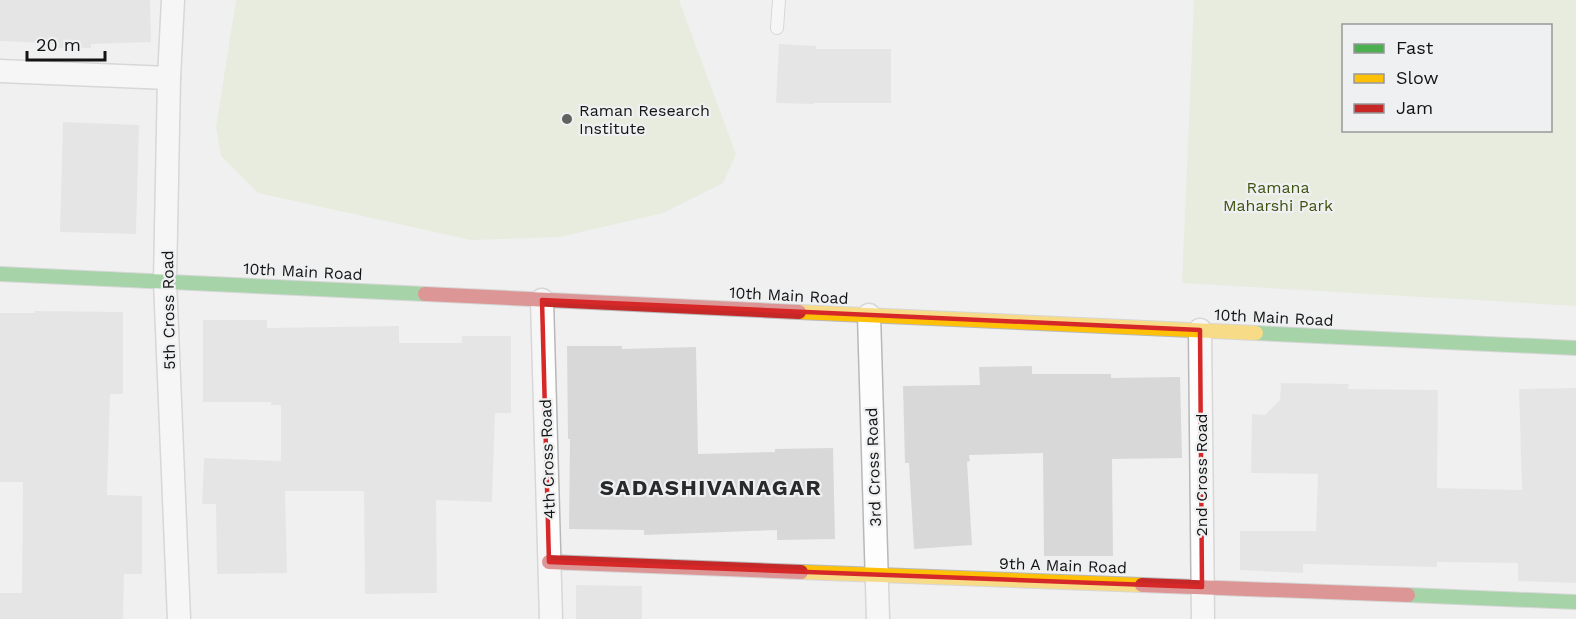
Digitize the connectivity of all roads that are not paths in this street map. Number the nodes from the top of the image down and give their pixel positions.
1 (173, 0) edge
2 (779, 0) edge
3 (777, 28) dead end
4 (0, 71) edge
5 (169, 78) junction
6 (0, 274) edge
7 (165, 281) junction
8 (542, 300) junction
9 (869, 315) junction
10 (1200, 330) junction
11 (1576, 348) edge
12 (549, 562) junction
13 (876, 575) junction
14 (1202, 587) junction
15 (1576, 602) edge
16 (179, 619) edge
17 (551, 619) edge
18 (878, 619) edge
19 (1203, 619) edge

1 - 5 street, 5th Cross Road
2 - 3 lane
4 - 5 street
5 - 7 street, 5th Cross Road
6 - 7 street, 10th Main Road
7 - 8 street, 10th Main Road
7 - 16 street, 5th Cross Road
8 - 9 street, 10th Main Road
8 - 12 street, 4th Cross Road
9 - 10 street, 10th Main Road
9 - 13 street, 3rd Cross Road
10 - 11 street, 10th Main Road
10 - 14 street, 2nd Cross Road
12 - 13 street, 9th A Main Road
12 - 17 street, 4th Cross Road
13 - 14 street, 9th A Main Road
13 - 18 street, 3rd Cross Road
14 - 15 street, 9th A Main Road
14 - 19 street, 2nd Cross Road

